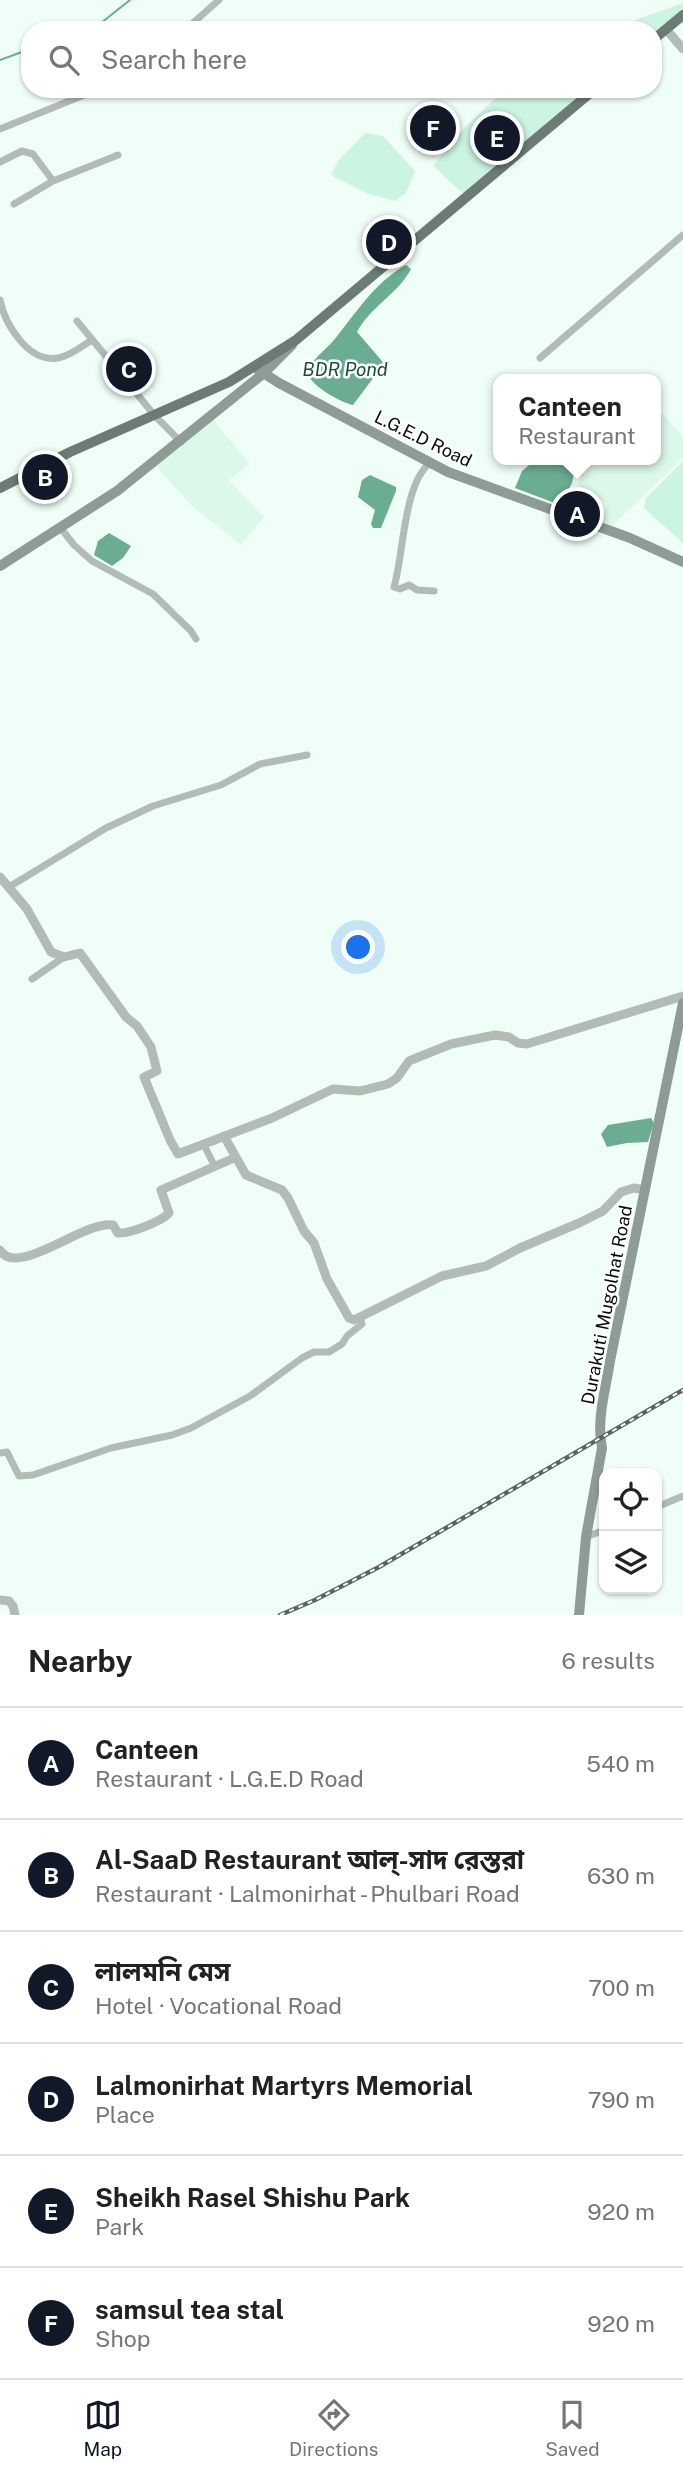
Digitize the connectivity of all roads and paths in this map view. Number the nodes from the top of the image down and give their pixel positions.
1 (219, 0) edge
2 (683, 15) edge
3 (195, 21) edge
4 (666, 29) junction
5 (662, 32) edge
6 (683, 49) edge
7 (77, 98) edge
8 (584, 98) edge
9 (0, 129) edge
10 (118, 155) dead end
11 (0, 162) edge
12 (53, 181) junction
13 (15, 204) dead end
14 (683, 235) edge
15 (0, 300) edge
16 (77, 321) dead end
17 (92, 340) junction
18 (540, 358) dead end
19 (259, 370) junction
20 (155, 416) junction
21 (180, 442) junction
22 (431, 462) junction
23 (0, 487) edge
24 (60, 527) junction
25 (683, 562) edge
26 (0, 566) edge
27 (434, 591) dead end
28 (195, 639) dead end
29 (307, 755) dead end
30 (0, 877) edge
31 (9, 887) junction
32 (64, 957) junction
33 (32, 979) dead end
34 (683, 996) edge
35 (683, 1003) edge
36 (224, 1136) junction
37 (204, 1145) junction
38 (234, 1158) junction
39 (215, 1167) junction
40 (645, 1190) junction
41 (0, 1250) edge
42 (360, 1317) junction
43 (0, 1453) edge
44 (683, 1496) edge
45 (662, 1505) edge
46 (601, 1531) edge
47 (586, 1537) junction
48 (0, 1600) edge
49 (15, 1615) edge
50 (579, 1615) edge

1 - 3 street
2 - 4 highway
4 - 5 highway
4 - 6 street
7 - 9 street
8 - 19 highway
10 - 12 street
11 - 12 street
12 - 13 street
14 - 18 street
15 - 17 street
16 - 17 street
17 - 20 street
19 - 20 highway
19 - 21 main road
19 - 22 main road, L.G.E.D Road
20 - 21 street
20 - 23 highway
21 - 24 main road
22 - 25 main road, L.G.E.D Road
22 - 27 street
24 - 26 main road
24 - 28 street
29 - 31 street
30 - 31 street
31 - 32 street
32 - 33 street
32 - 37 street
34 - 36 street
35 - 40 main road, Durakuti Mugolhat Road
36 - 37 street
36 - 38 street
37 - 39 street
38 - 39 street
38 - 42 street
39 - 41 street
40 - 42 street
40 - 47 main road, Durakuti Mugolhat Road
42 - 43 street
44 - 45 street
46 - 47 street
47 - 50 main road, Durakuti Mugolhat Road
48 - 49 street

